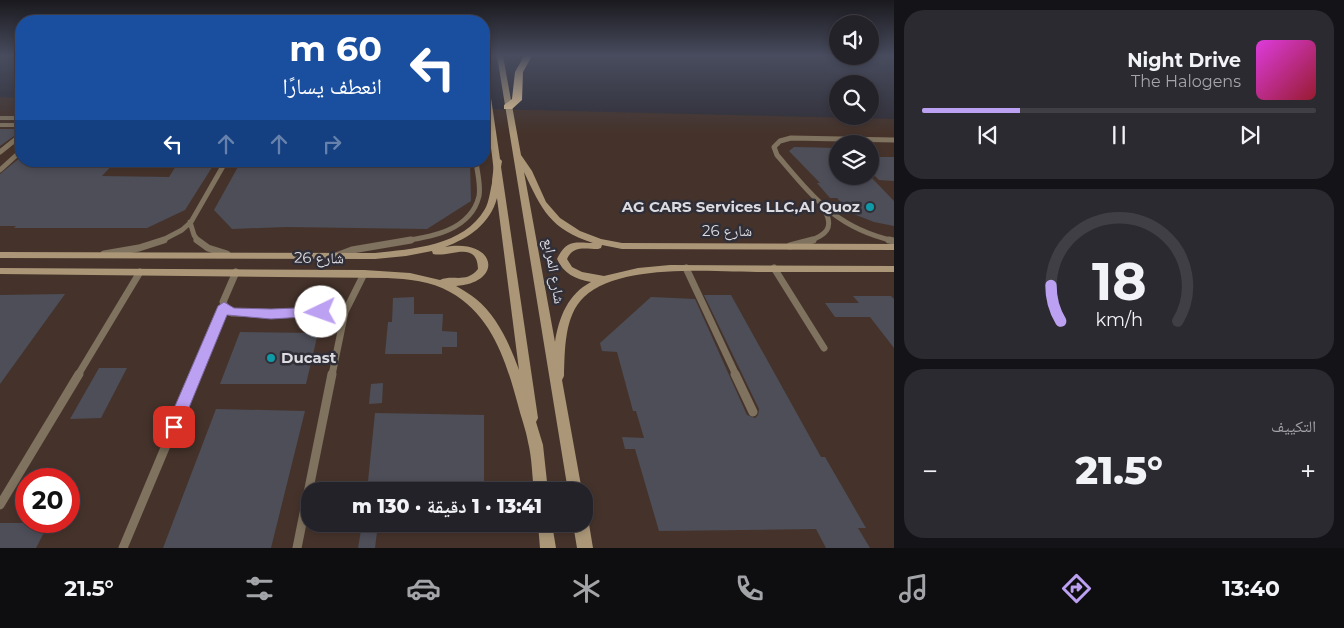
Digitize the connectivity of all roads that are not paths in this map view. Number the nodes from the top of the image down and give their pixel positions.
1 (504, 82) edge
2 (518, 82) edge
3 (508, 107) junction
4 (0, 118) edge
5 (15, 118) edge
6 (490, 124) edge
7 (0, 125) edge
8 (15, 125) edge
9 (15, 140) edge
10 (894, 140) edge
11 (0, 152) edge
12 (516, 152) junction
13 (15, 157) edge
14 (498, 161) junction
15 (222, 167) edge
16 (477, 167) edge
17 (0, 170) edge
18 (824, 209) junction
19 (190, 222) junction
20 (894, 241) edge
21 (622, 246) junction
22 (789, 246) junction
23 (894, 247) edge
24 (0, 255) edge
25 (97, 255) junction
26 (236, 255) junction
27 (336, 256) junction
28 (376, 256) junction
29 (686, 268) junction
30 (774, 268) junction
31 (894, 269) edge
32 (0, 271) edge
33 (140, 272) junction
34 (236, 272) junction
35 (364, 274) junction
36 (602, 279) junction
37 (438, 282) junction
38 (224, 306) junction
39 (344, 312) junction
40 (824, 348) dead end
41 (556, 388) junction
42 (754, 412) dead end
43 (536, 445) junction
44 (540, 482) edge
45 (573, 482) edge
46 (0, 505) edge
47 (546, 532) edge
48 (582, 532) edge
49 (123, 548) edge
50 (297, 548) edge
51 (548, 548) edge
52 (585, 548) edge

1 - 3 main road, شارع المرابع
2 - 3 highway
3 - 12 main road, شارع المرابع
4 - 5 lane
6 - 14 main road
7 - 8 lane
9 - 11 lane
10 - 18 lane
12 - 21 main road, شارع 26
12 - 41 main road, شارع المرابع
13 - 17 lane
14 - 28 main road, شارع 26
14 - 43 main road
15 - 19 lane
16 - 27 lane
18 - 20 lane
18 - 22 lane
19 - 25 lane
19 - 26 lane
21 - 22 main road, شارع 26
21 - 36 main road
22 - 23 main road, شارع 26
24 - 25 main road, شارع 26
25 - 26 main road, شارع 26
26 - 27 main road, شارع 26
27 - 28 main road, شارع 26
28 - 37 main road
29 - 30 main road
29 - 36 main road
29 - 42 lane
30 - 31 main road
30 - 40 lane
32 - 33 main road, شارع 26
33 - 34 main road, شارع 26
33 - 46 lane
34 - 35 main road, شارع 26
34 - 38 lane
35 - 37 main road, شارع 26
35 - 39 lane
36 - 41 main road
37 - 43 main road, شارع 26
38 - 39 lane
38 - 49 lane
39 - 50 lane
41 - 45 main road, شارع المرابع
43 - 44 main road
47 - 51 main road
48 - 52 main road

